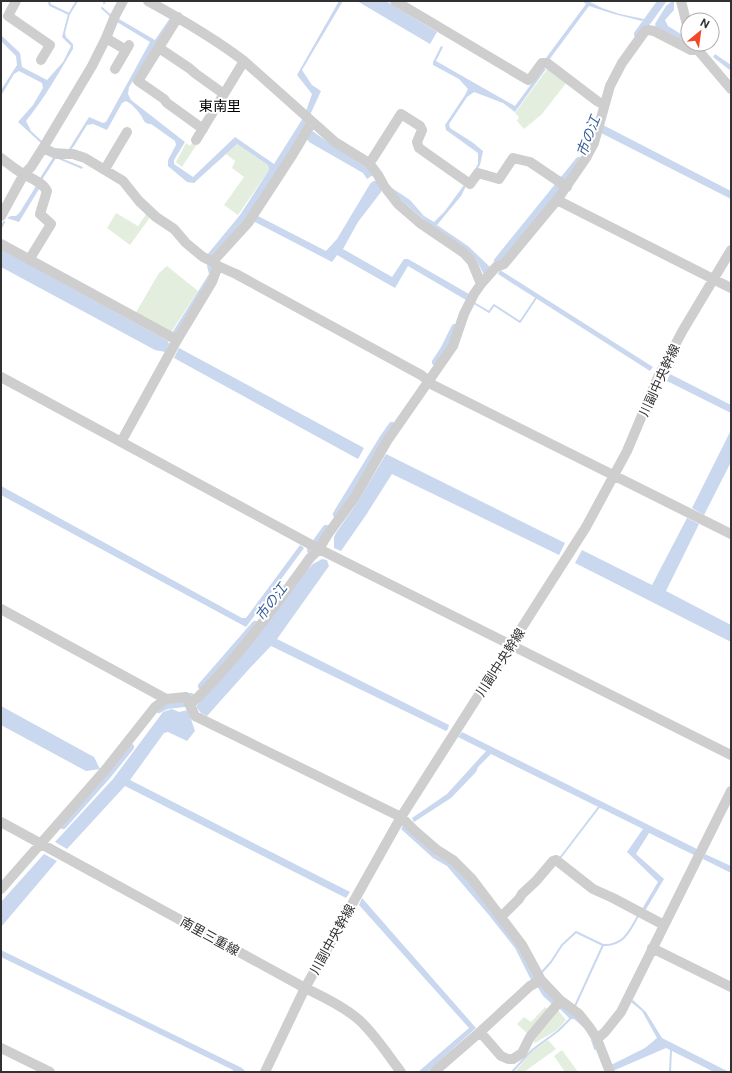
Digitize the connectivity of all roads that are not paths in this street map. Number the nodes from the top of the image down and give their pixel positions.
1 (16, 1) edge
2 (123, 1) edge
3 (148, 1) edge
4 (395, 1) edge
5 (682, 1) edge
6 (684, 12) edge
7 (178, 17) junction
8 (106, 38) junction
9 (680, 44) edge
10 (159, 48) junction
11 (701, 52) edge
12 (41, 60) dead end
13 (244, 61) junction
14 (115, 69) dead end
15 (731, 89) edge
16 (224, 94) junction
17 (601, 103) junction
18 (312, 122) junction
19 (203, 129) junction
20 (127, 132) dead end
21 (196, 140) dead end
22 (43, 148) junction
23 (1, 158) edge
24 (368, 163) junction
25 (105, 169) junction
26 (24, 174) junction
27 (562, 184) junction
28 (556, 200) junction
29 (1, 216) edge
30 (1, 244) edge
31 (731, 250) edge
32 (29, 260) junction
33 (215, 264) junction
34 (714, 279) junction
35 (481, 284) junction
36 (731, 288) edge
37 (177, 340) junction
38 (1, 377) edge
39 (425, 378) junction
40 (121, 442) junction
41 (614, 476) junction
42 (731, 534) edge
43 (314, 547) junction
44 (1, 609) edge
45 (511, 646) junction
46 (166, 699) junction
47 (188, 701) junction
48 (731, 755) edge
49 (731, 791) edge
50 (401, 817) junction
51 (1, 822) edge
52 (40, 844) junction
53 (1, 889) edge
54 (501, 917) junction
55 (664, 925) junction
56 (652, 948) junction
57 (537, 982) junction
58 (731, 987) edge
59 (305, 988) junction
60 (560, 1000) junction
61 (480, 1032) junction
62 (596, 1039) junction
63 (1, 1048) edge
64 (50, 1072) edge
65 (265, 1072) edge
66 (401, 1072) edge
67 (434, 1072) edge
68 (610, 1072) edge

1 - 12 street
2 - 8 street
3 - 7 street
4 - 17 street
5 - 6 street
7 - 10 street
7 - 13 street
8 - 14 street
8 - 22 street
9 - 17 street
10 - 16 street
10 - 19 street
11 - 15 street
13 - 16 street
13 - 18 street
16 - 19 street
17 - 27 street
18 - 24 street
18 - 33 street
19 - 21 street
20 - 25 street
22 - 25 street
22 - 26 street
23 - 26 street
24 - 27 street
24 - 35 street
25 - 33 street
26 - 29 street
26 - 32 street
27 - 28 street
28 - 34 street
28 - 35 street
30 - 32 street
31 - 34 street, 川副中央幹線
32 - 37 street
33 - 37 street
33 - 39 street
34 - 36 street
34 - 41 street, 川副中央幹線
35 - 39 street
37 - 40 street
38 - 40 street
39 - 41 street
39 - 43 street
40 - 43 street
41 - 42 street
41 - 45 street, 川副中央幹線
43 - 45 street
43 - 47 street
44 - 46 street
45 - 48 street
45 - 50 street, 川副中央幹線
46 - 47 street
46 - 52 street
47 - 50 street
49 - 55 street
50 - 54 street
50 - 59 street, 川副中央幹線
51 - 52 street, 南里三重線
52 - 53 street
52 - 59 street, 南里三重線
54 - 55 street
54 - 57 street
55 - 56 street
56 - 58 street
56 - 62 street
57 - 60 street
57 - 61 street
59 - 65 street, 川副中央幹線
59 - 66 street, 南里三重線
60 - 61 street
60 - 62 street
61 - 67 street
62 - 68 street
63 - 64 street

